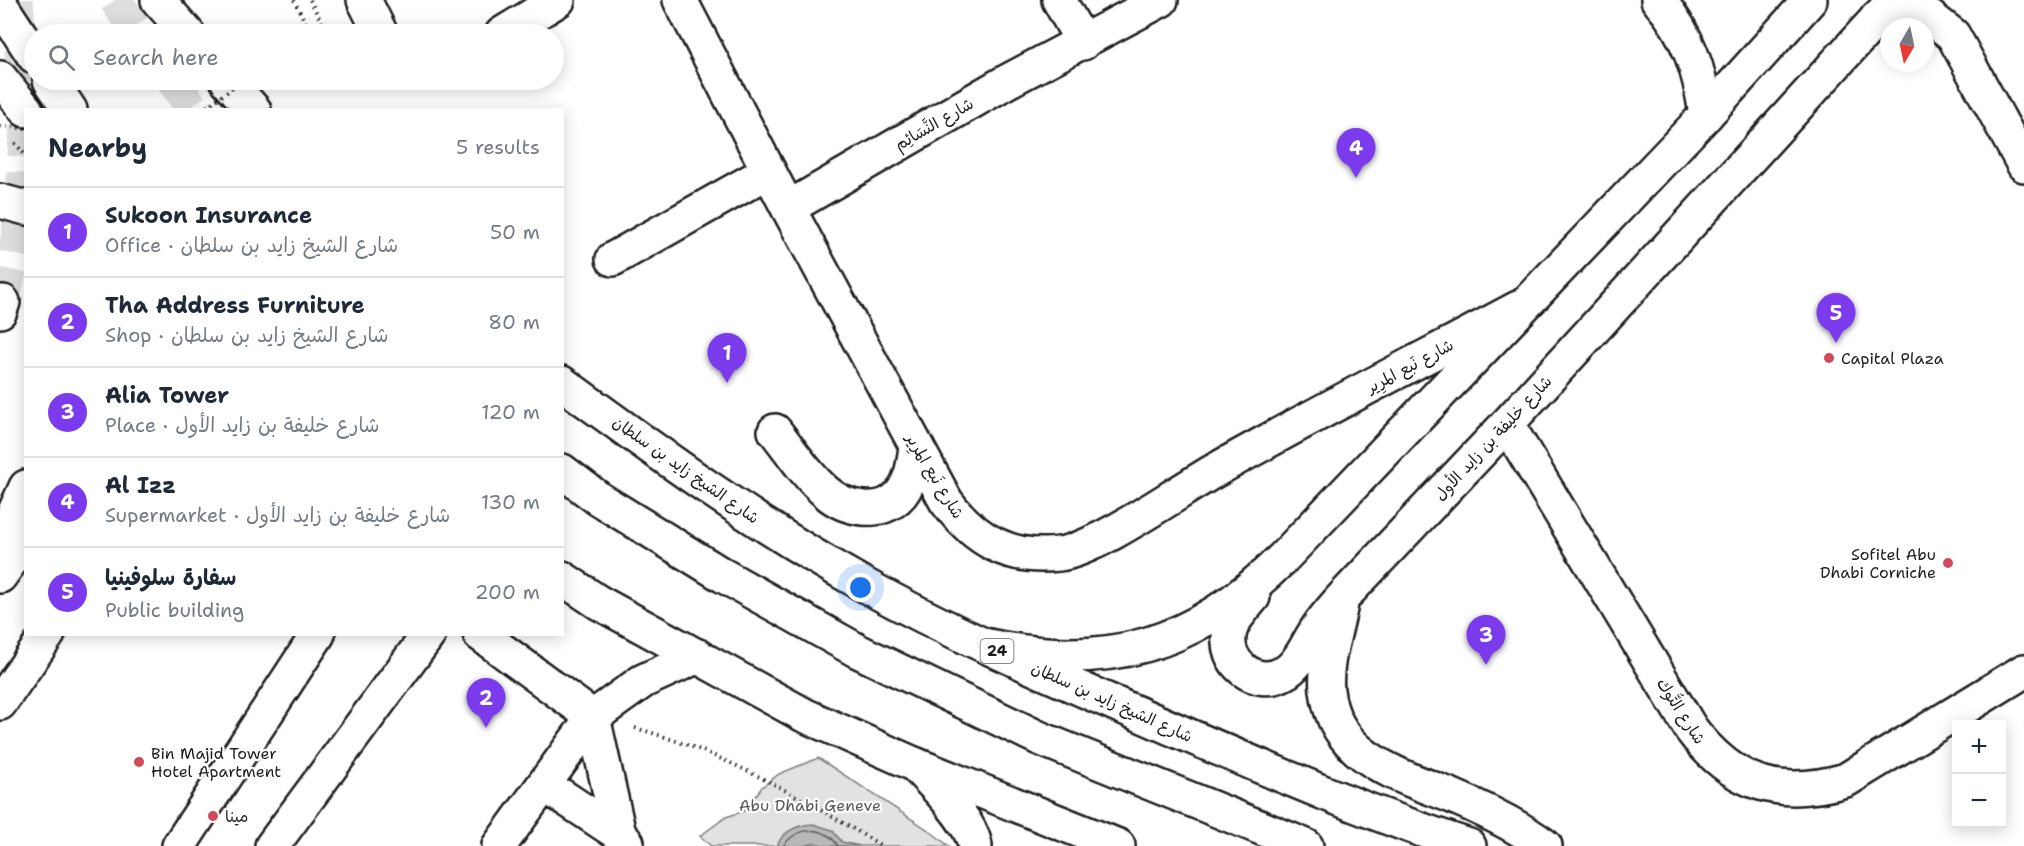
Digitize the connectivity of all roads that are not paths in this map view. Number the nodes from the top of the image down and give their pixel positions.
1 (158, 0) edge
2 (364, 0) edge
3 (558, 0) edge
4 (680, 0) edge
5 (1059, 0) edge
6 (1161, 0) edge
7 (1658, 0) edge
8 (1810, 0) edge
9 (0, 4) edge
10 (1886, 9) edge
11 (179, 24) edge
12 (376, 24) edge
13 (518, 24) edge
14 (24, 41) edge
15 (1083, 43) junction
16 (0, 78) edge
17 (57, 90) edge
18 (236, 90) edge
19 (24, 108) edge
20 (69, 108) edge
21 (252, 108) edge
22 (1706, 115) junction
23 (2024, 165) edge
24 (769, 171) junction
25 (0, 201) edge
26 (24, 207) edge
27 (788, 208) junction
28 (613, 259) dead end
29 (1521, 306) junction
30 (564, 384) edge
31 (1508, 424) junction
32 (775, 431) dead end
33 (916, 446) junction
34 (564, 473) edge
35 (24, 491) edge
36 (24, 543) edge
37 (0, 545) edge
38 (1282, 558) junction
39 (0, 576) edge
40 (564, 579) edge
41 (1343, 597) junction
42 (47, 636) edge
43 (317, 636) edge
44 (396, 636) edge
45 (428, 636) edge
46 (483, 636) edge
47 (984, 645) junction
48 (698, 656) junction
49 (403, 669) junction
50 (2024, 671) edge
51 (0, 703) edge
52 (593, 717) junction
53 (914, 764) junction
54 (544, 785) junction
55 (625, 840) edge
56 (180, 846) edge
57 (272, 846) edge
58 (499, 846) edge
59 (975, 846) edge
60 (1118, 846) edge
61 (1306, 846) edge
62 (1469, 846) edge
63 (1545, 846) edge

1 - 11 main road
2 - 12 main road
3 - 13 main road
4 - 24 main road, شارع نَبع المرِير
5 - 15 main road
6 - 15 main road, شارع النَّسَائِم
7 - 22 main road
8 - 22 main road
9 - 14 main road
10 - 23 main road
10 - 31 main road, شارع خليفة بن زايد الأول
15 - 27 main road, شارع النَّسَائِم
16 - 19 main road
17 - 20 main road
18 - 21 main road
22 - 29 main road
24 - 27 main road, شارع نَبع المرِير
24 - 28 main road
25 - 26 main road
27 - 33 main road, شارع نَبع المرِير
29 - 33 main road, شارع نَبع المرِير
29 - 38 main road
30 - 47 main road, شارع الشيخ زايد بن سلطان / 24
31 - 41 main road, شارع خليفة بن زايد الأول
31 - 50 main road, شارع التُّوك
32 - 33 main road
34 - 61 main road
35 - 37 main road
36 - 39 main road
38 - 41 main road, شارع خليفة بن زايد الأول
38 - 47 main road
40 - 48 main road
41 - 63 main road
42 - 51 main road
43 - 56 main road
44 - 49 main road
45 - 49 main road
46 - 52 main road
47 - 62 main road, شارع الشيخ زايد بن سلطان / 24
48 - 52 main road
48 - 53 main road
49 - 57 main road
52 - 54 main road
52 - 55 main road
53 - 59 main road
53 - 60 main road
54 - 55 main road
54 - 58 main road

